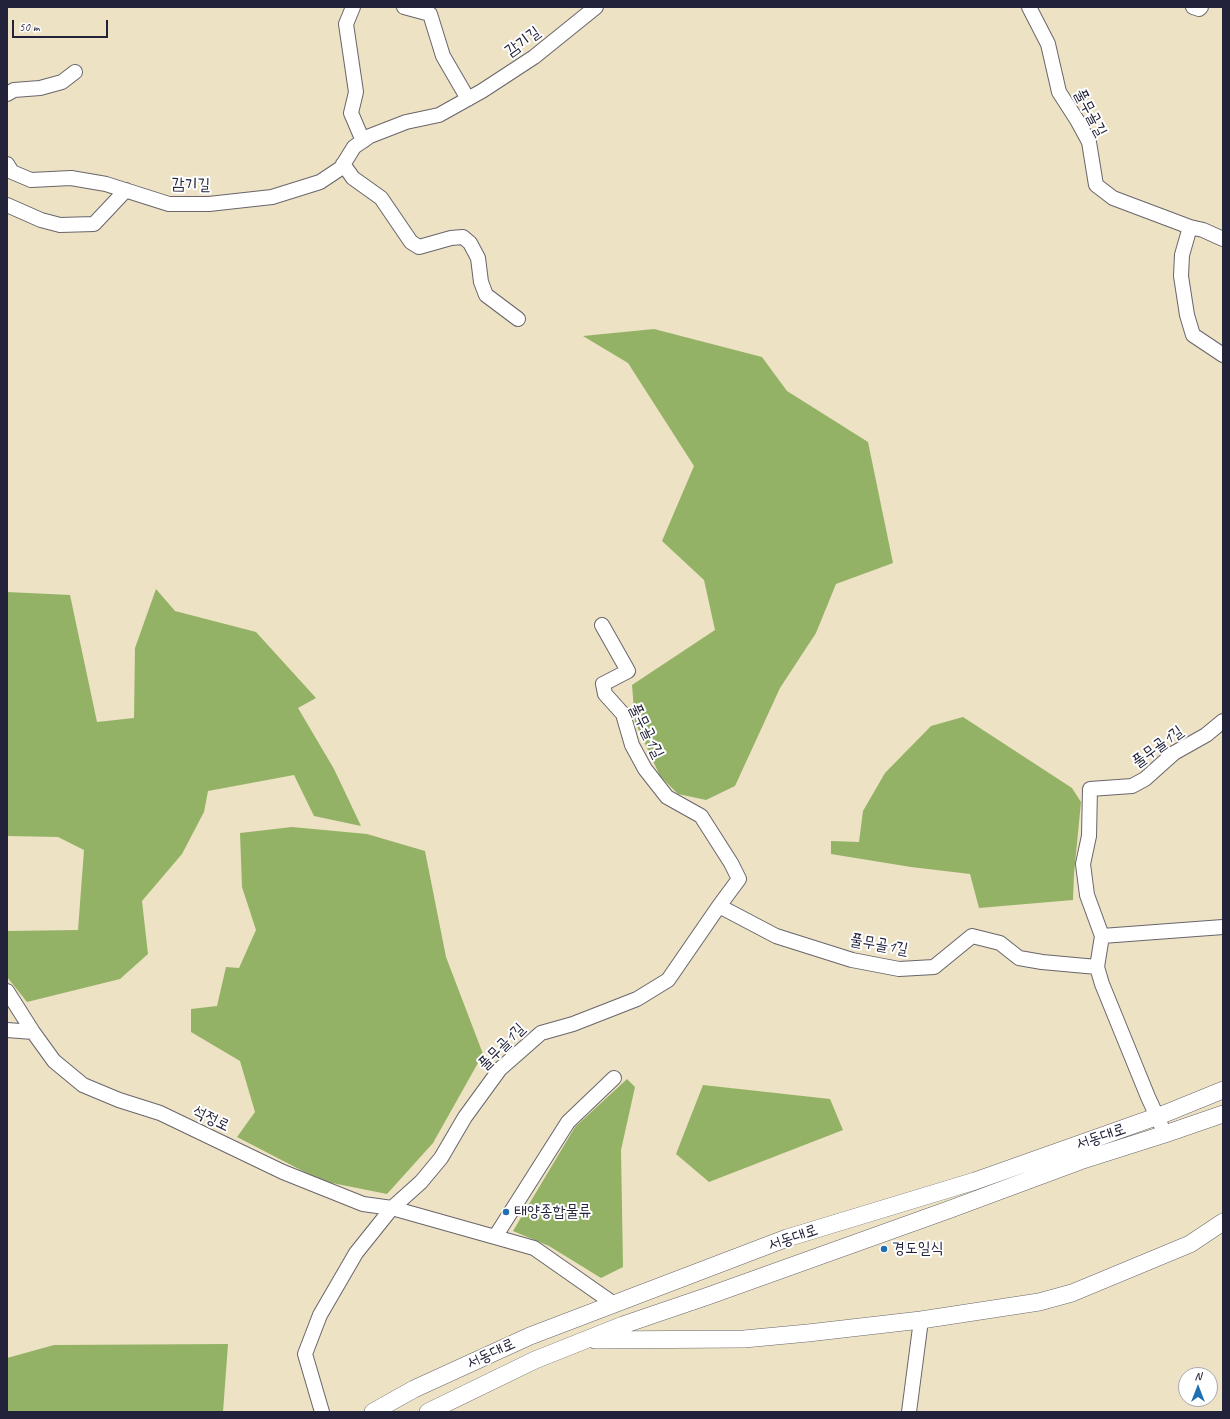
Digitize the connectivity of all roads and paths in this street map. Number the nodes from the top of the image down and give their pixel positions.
1 (353, 7) edge
2 (404, 7) edge
3 (596, 7) edge
4 (1029, 7) edge
5 (1193, 7) edge
6 (1200, 7) edge
7 (75, 72) dead end
8 (7, 94) edge
9 (468, 99) junction
10 (363, 141) junction
11 (7, 164) edge
12 (343, 164) junction
13 (126, 190) junction
14 (7, 205) edge
15 (1190, 227) junction
16 (1223, 238) edge
17 (518, 319) dead end
18 (1223, 355) edge
19 (602, 625) dead end
20 (1223, 721) edge
21 (719, 906) junction
22 (1223, 926) edge
23 (1102, 936) junction
24 (1097, 966) junction
25 (7, 991) edge
26 (7, 1030) edge
27 (33, 1032) junction
28 (614, 1078) dead end
29 (1223, 1090) edge
30 (1223, 1114) edge
31 (1158, 1117) junction
32 (1165, 1134) junction
33 (392, 1208) junction
34 (1223, 1222) edge
35 (495, 1237) junction
36 (614, 1304) junction
37 (921, 1320) junction
38 (585, 1340) junction
39 (322, 1412) edge
40 (373, 1412) edge
41 (428, 1412) edge
42 (909, 1412) edge

1 - 10 street
2 - 9 street
3 - 9 street, 감기길
4 - 15 street, 풀무골길
5 - 6 street
7 - 8 street
9 - 10 street, 감기길
10 - 12 street, 감기길
11 - 13 street, 감기길
12 - 13 street, 감기길
12 - 17 street
13 - 14 street
15 - 16 street, 풀무골길
15 - 18 street
19 - 21 street, 풀무골1길
20 - 23 street, 풀무골1길
21 - 24 street, 풀무골1길
21 - 33 street, 풀무골1길
22 - 23 street
23 - 24 street
24 - 31 street
25 - 27 street, 석정로
26 - 27 street
27 - 33 street, 석정로
28 - 35 street
29 - 31 main road, 서동대로
30 - 32 main road, 서동대로
31 - 32 street
31 - 36 main road, 서동대로
32 - 38 main road, 서동대로
33 - 35 street
33 - 39 street, 풀무골1길
34 - 37 main road, 서동대로
35 - 36 street
36 - 40 main road, 서동대로
37 - 38 main road, 서동대로
37 - 42 street
38 - 41 main road, 서동대로

